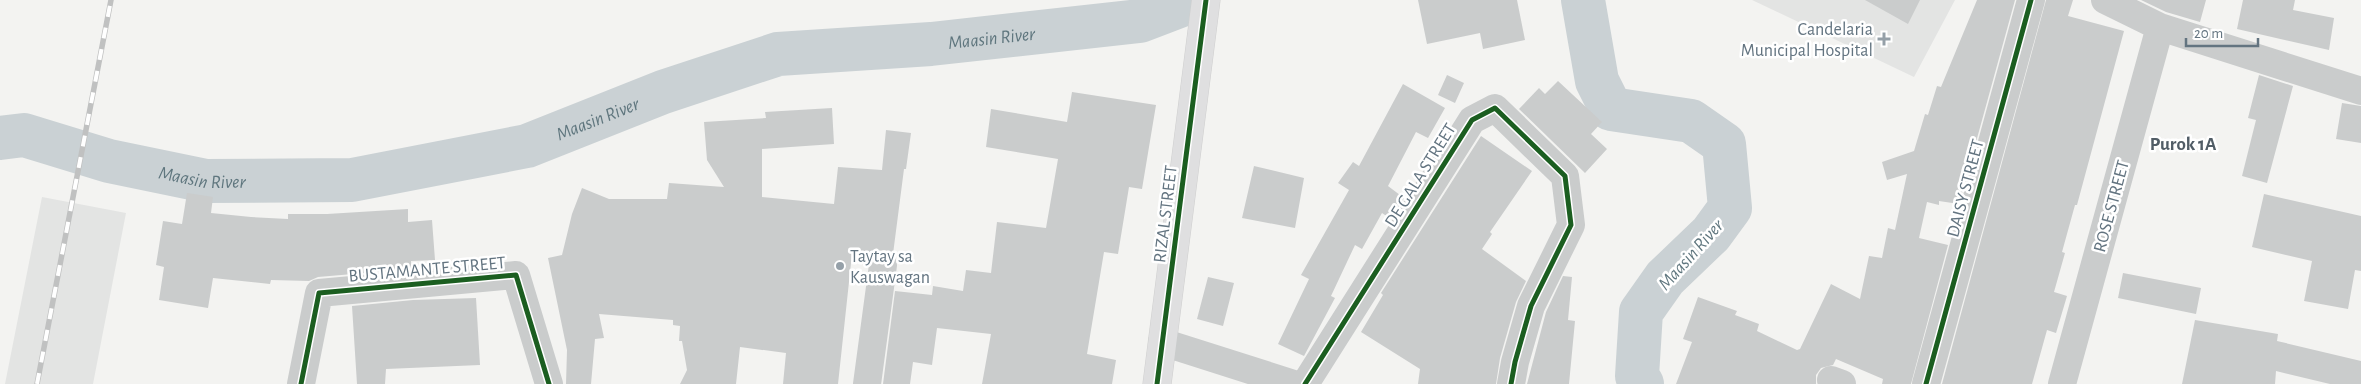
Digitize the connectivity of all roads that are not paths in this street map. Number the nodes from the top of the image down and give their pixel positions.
1 (1206, 0) edge
2 (2031, 0) edge
3 (2105, 0) edge
4 (2160, 27) junction
5 (2361, 91) edge
6 (883, 265) dead end
7 (1162, 342) junction
8 (300, 384) edge
9 (549, 384) edge
10 (867, 384) edge
11 (1156, 384) edge
12 (1294, 384) edge
13 (1305, 384) edge
14 (1511, 384) edge
15 (1926, 384) edge
16 (2062, 384) edge

1 - 7 main road, RIZAL STREET
2 - 15 street, DAISY STREET
3 - 4 street
4 - 5 street
4 - 16 street, ROSE STREET
6 - 10 street
7 - 11 main road, RIZAL STREET
7 - 12 street
8 - 9 street, BUSTAMANTE STREET
13 - 14 street, DE GALA STREET

